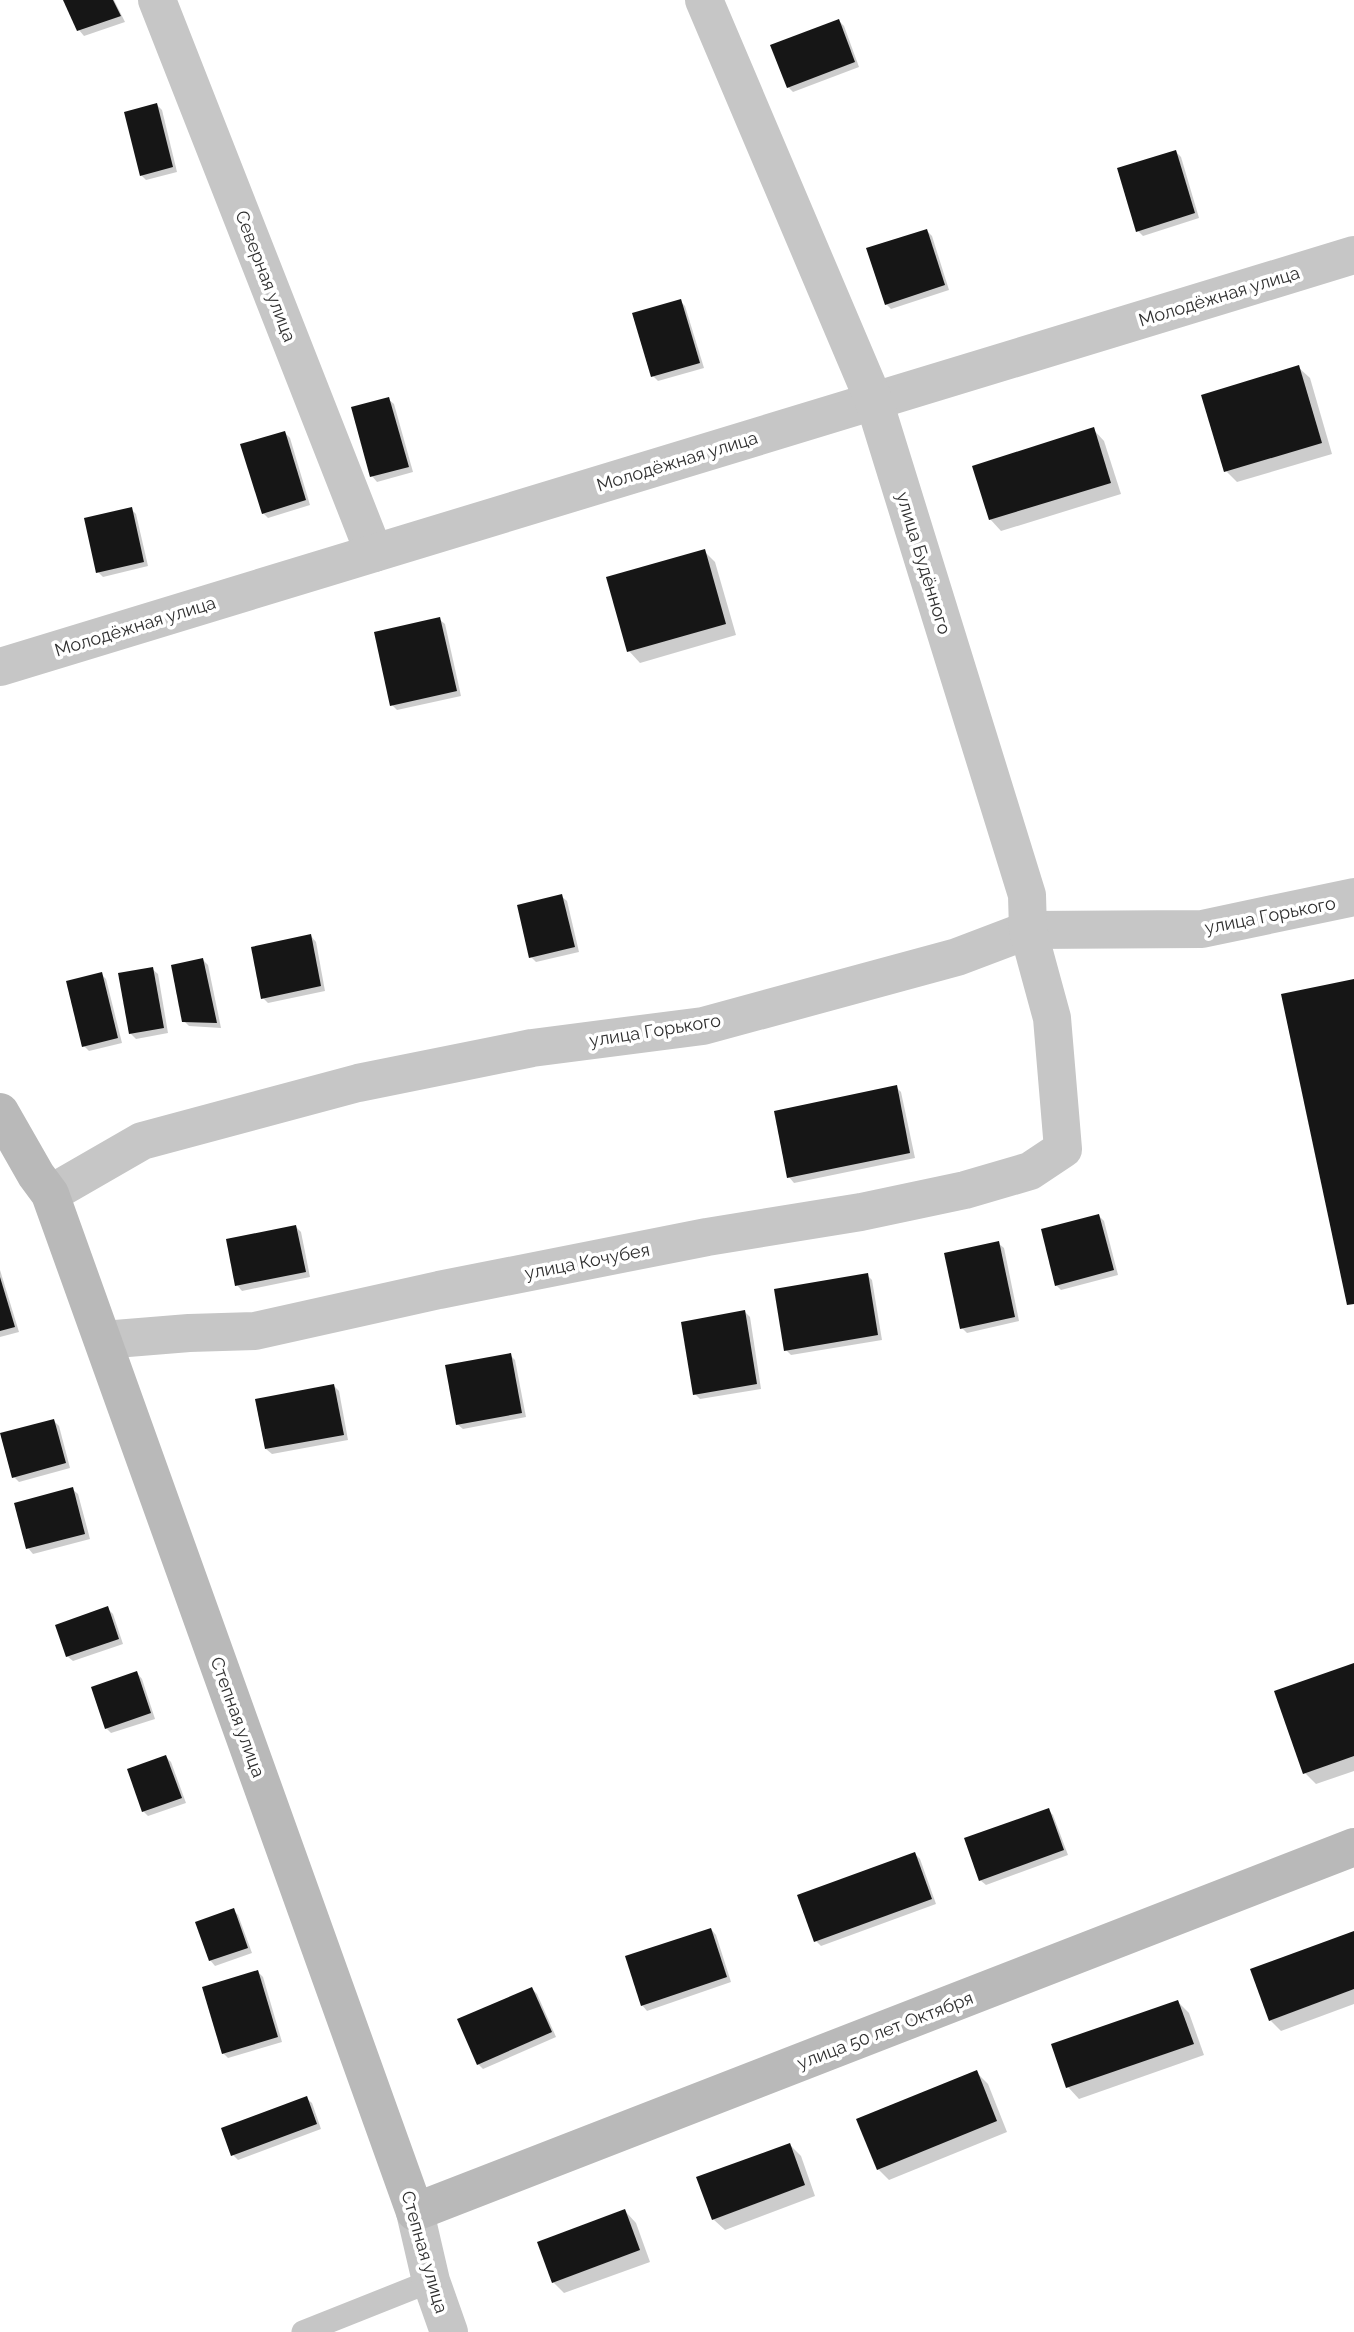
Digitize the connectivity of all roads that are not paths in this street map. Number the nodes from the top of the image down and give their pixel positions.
1 (157, 0) edge
2 (704, 0) edge
3 (1354, 255) edge
4 (874, 401) junction
5 (374, 553) junction
6 (0, 667) edge
7 (1354, 897) edge
8 (1028, 930) junction
9 (0, 1112) edge
10 (1063, 1149) joint
11 (50, 1194) junction
12 (103, 1340) junction
13 (1354, 1847) edge
14 (415, 2212) junction
15 (431, 2281) junction
16 (303, 2332) edge
17 (449, 2332) edge

1 - 5 street, Северная улица
2 - 4 street, улица Будённого
3 - 4 street, Молодёжная улица
4 - 5 street, Молодёжная улица
4 - 8 street, улица Будённого
5 - 6 street, Молодёжная улица
7 - 8 street, улица Горького
8 - 10 street, улица Будённого
8 - 11 street, улица Горького
9 - 11 street, Степная улица
10 - 12 street, улица Кочубея
11 - 12 street, Степная улица
12 - 14 street, Степная улица
13 - 14 street, улица 50 лет Октября
14 - 15 street, Степная улица
15 - 16 lane
15 - 17 street, Степная улица

